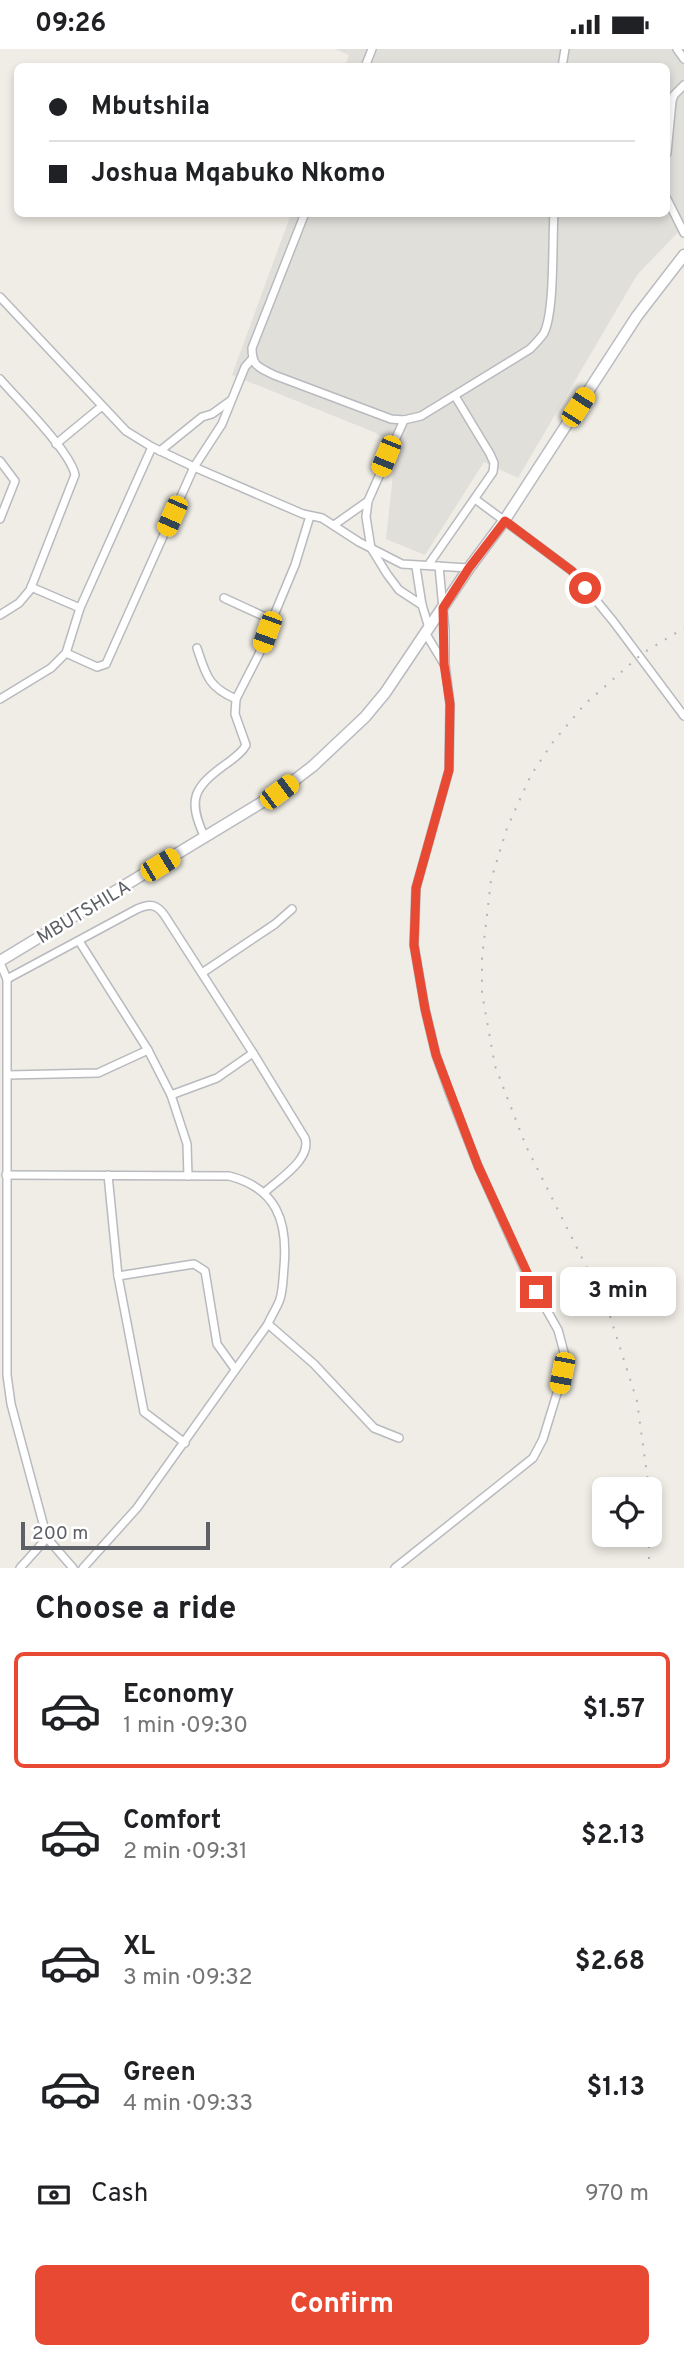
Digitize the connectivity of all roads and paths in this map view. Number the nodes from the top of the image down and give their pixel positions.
1 (677, 49) edge
2 (684, 59) edge
3 (684, 85) edge
4 (670, 122) edge
5 (670, 205) edge
6 (303, 217) edge
7 (554, 217) edge
8 (684, 233) edge
9 (684, 255) edge
10 (0, 297) edge
11 (252, 359) junction
12 (0, 379) edge
13 (455, 395) junction
14 (230, 400) junction
15 (102, 407) junction
16 (404, 420) junction
17 (56, 444) junction
18 (152, 447) junction
19 (160, 451) junction
20 (0, 461) edge
21 (194, 467) junction
22 (475, 499) junction
23 (368, 501) junction
24 (310, 516) junction
25 (0, 519) edge
26 (505, 521) junction
27 (334, 525) junction
28 (371, 548) junction
29 (429, 564) junction
30 (416, 566) junction
31 (439, 566) junction
32 (469, 568) junction
33 (31, 587) junction
34 (224, 598) dead end
35 (422, 605) junction
36 (80, 608) junction
37 (443, 608) junction
38 (0, 615) edge
39 (272, 620) junction
40 (428, 632) junction
41 (197, 648) dead end
42 (66, 653) junction
43 (444, 664) junction
44 (0, 699) edge
45 (236, 699) junction
46 (684, 716) edge
47 (205, 838) junction
48 (292, 909) dead end
49 (79, 941) junction
50 (0, 962) edge
51 (202, 973) junction
52 (7, 979) junction
53 (148, 1050) junction
54 (253, 1053) junction
55 (8, 1075) junction
56 (171, 1095) junction
57 (6, 1175) junction
58 (107, 1175) junction
59 (188, 1176) junction
60 (265, 1192) junction
61 (118, 1276) junction
62 (268, 1324) junction
63 (235, 1369) junction
64 (399, 1438) dead end
65 (185, 1443) junction
66 (47, 1538) junction
67 (37, 1549) junction
68 (58, 1552) junction
69 (19, 1568) edge
70 (73, 1568) edge
71 (83, 1568) edge
72 (395, 1568) edge

1 - 2 street
3 - 4 street
5 - 8 street
6 - 11 street
7 - 13 street
9 - 26 street, MBUTSHILA
10 - 15 street
11 - 14 street
11 - 16 street
12 - 17 street
13 - 16 street
13 - 22 street
14 - 19 street
14 - 21 street
15 - 17 street
15 - 18 street
16 - 23 street
17 - 33 street
18 - 19 street
18 - 36 street
19 - 21 street
20 - 25 street
21 - 24 street
21 - 42 street
22 - 26 street
22 - 29 street
23 - 27 street
23 - 28 street
24 - 27 street
24 - 39 street
26 - 32 street, MBUTSHILA
26 - 46 street
27 - 28 street
28 - 30 street
28 - 35 street
29 - 30 street
29 - 31 street
30 - 35 street
31 - 32 street
31 - 37 street
32 - 37 street, MBUTSHILA
33 - 36 street
33 - 38 street
34 - 39 street
35 - 40 street
36 - 42 street
37 - 40 street, MBUTSHILA
37 - 43 street
39 - 45 street
40 - 43 street
40 - 47 street, MBUTSHILA
41 - 45 street
42 - 44 street
43 - 72 street
45 - 47 street
47 - 50 street, MBUTSHILA
48 - 51 street
49 - 51 street
49 - 52 street
49 - 53 street
50 - 52 street
51 - 54 street
52 - 55 street
53 - 55 street
53 - 56 street
54 - 56 street
54 - 60 street
55 - 57 street
56 - 59 street
57 - 58 street
57 - 66 street
58 - 59 street
58 - 61 street
59 - 60 street
60 - 62 street
61 - 63 street
61 - 65 street
62 - 63 street
62 - 64 street
63 - 65 street
65 - 71 street
66 - 67 street
66 - 68 street
67 - 68 street
67 - 69 street
68 - 70 street

